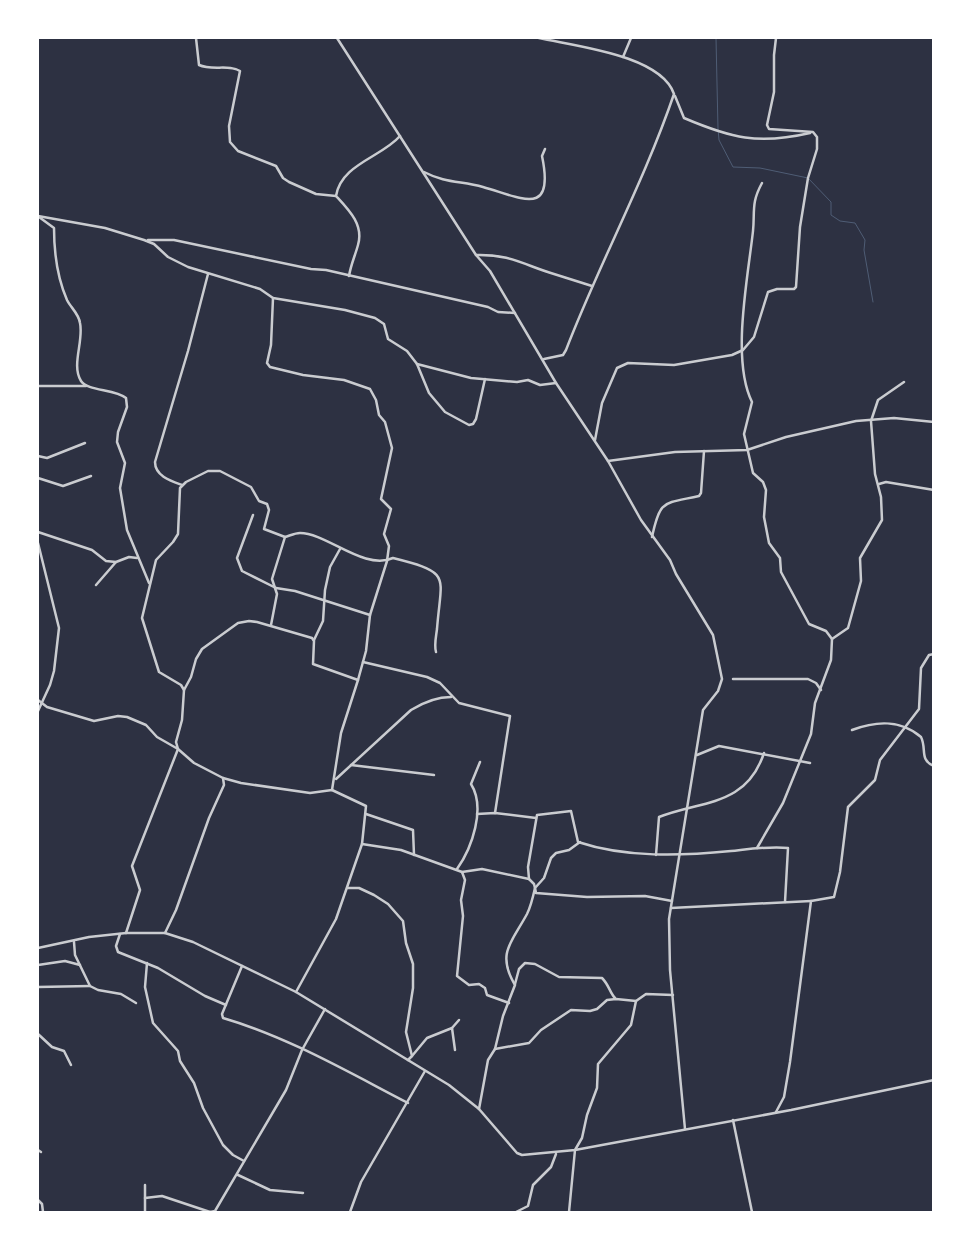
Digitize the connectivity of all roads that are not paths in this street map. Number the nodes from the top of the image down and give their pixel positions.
1 (196, 38) edge
2 (337, 38) edge
3 (539, 38) edge
4 (631, 38) edge
5 (776, 38) edge
6 (622, 57) junction
7 (674, 94) junction
8 (813, 132) junction
9 (400, 136) junction
10 (545, 149) dead end
11 (422, 171) junction
12 (762, 183) dead end
13 (336, 196) junction
14 (38, 216) edge
15 (144, 240) junction
16 (476, 255) junction
17 (208, 274) junction
18 (349, 276) junction
19 (592, 286) junction
20 (273, 298) junction
21 (515, 313) junction
22 (743, 350) junction
23 (544, 359) junction
24 (417, 364) junction
25 (485, 379) junction
26 (904, 382) dead end
27 (556, 383) junction
28 (38, 386) edge
29 (87, 386) junction
30 (871, 422) junction
31 (934, 422) edge
32 (594, 440) junction
33 (85, 443) dead end
34 (704, 450) junction
35 (748, 450) junction
36 (38, 456) edge
37 (608, 461) junction
38 (91, 476) dead end
39 (38, 478) edge
40 (879, 484) junction
41 (182, 485) junction
42 (934, 490) edge
43 (253, 514) dead end
44 (38, 532) edge
45 (285, 537) junction
46 (652, 538) junction
47 (38, 543) edge
48 (340, 549) junction
49 (137, 558) junction
50 (387, 561) junction
51 (116, 562) junction
52 (150, 584) junction
53 (96, 585) dead end
54 (276, 588) junction
55 (324, 601) junction
56 (370, 615) junction
57 (271, 625) junction
58 (832, 639) junction
59 (314, 641) junction
60 (436, 652) dead end
61 (934, 654) edge
62 (363, 662) junction
63 (733, 679) dead end
64 (358, 680) junction
65 (184, 690) junction
66 (821, 690) junction
67 (452, 697) junction
68 (38, 700) edge
69 (42, 703) junction
70 (38, 711) edge
71 (906, 726) junction
72 (852, 730) dead end
73 (178, 749) junction
74 (764, 753) junction
75 (697, 755) junction
76 (800, 761) junction
77 (480, 762) dead end
78 (810, 763) dead end
79 (352, 765) junction
80 (934, 766) edge
81 (434, 775) dead end
82 (223, 778) junction
83 (335, 780) junction
84 (332, 790) junction
85 (686, 809) junction
86 (495, 813) junction
87 (366, 814) junction
88 (477, 814) junction
89 (536, 818) junction
90 (580, 842) junction
91 (362, 844) junction
92 (757, 848) junction
93 (656, 854) junction
94 (679, 854) junction
95 (414, 855) junction
96 (457, 869) junction
97 (462, 872) junction
98 (528, 879) junction
99 (348, 888) junction
100 (534, 888) junction
101 (811, 901) junction
102 (672, 902) junction
103 (785, 902) junction
104 (671, 908) junction
105 (126, 933) junction
106 (120, 934) junction
107 (165, 934) junction
108 (74, 942) junction
109 (38, 948) edge
110 (147, 963) junction
111 (38, 965) edge
112 (82, 965) junction
113 (242, 966) junction
114 (90, 986) junction
115 (515, 986) junction
116 (38, 987) edge
117 (296, 992) junction
118 (673, 996) junction
119 (616, 998) junction
120 (636, 1000) junction
121 (136, 1003) dead end
122 (509, 1003) junction
123 (226, 1006) junction
124 (324, 1009) junction
125 (459, 1020) dead end
126 (452, 1028) junction
127 (38, 1034) edge
128 (495, 1049) junction
129 (302, 1050) junction
130 (455, 1050) dead end
131 (412, 1056) junction
132 (408, 1060) junction
133 (71, 1065) dead end
134 (425, 1071) junction
135 (934, 1080) edge
136 (408, 1103) junction
137 (479, 1109) junction
138 (776, 1112) junction
139 (733, 1120) junction
140 (685, 1129) junction
141 (575, 1150) junction
142 (557, 1153) junction
143 (244, 1162) junction
144 (238, 1175) junction
145 (145, 1185) dead end
146 (303, 1192) dead end
147 (145, 1198) junction
148 (38, 1200) edge
149 (43, 1212) edge
150 (144, 1212) edge
151 (210, 1212) edge
152 (350, 1212) edge
153 (516, 1212) edge
154 (569, 1212) edge
155 (752, 1212) edge

1 - 13 street
2 - 9 street
3 - 6 street
4 - 6 street
5 - 8 street
6 - 7 street
7 - 8 street
7 - 19 street
8 - 22 street
9 - 11 street
9 - 13 street
10 - 11 street
11 - 16 street
12 - 22 street
13 - 18 street
14 - 15 street
14 - 29 street
15 - 17 street
15 - 18 street
16 - 19 street
16 - 21 street
17 - 20 street
17 - 41 street
18 - 21 street
19 - 23 street
20 - 24 street
20 - 50 street
21 - 23 street
22 - 32 street
22 - 35 street
23 - 27 street
24 - 25 street
24 - 25 street
25 - 27 street
26 - 30 street
27 - 32 street
28 - 29 street
29 - 49 street
30 - 31 street
30 - 35 street
30 - 40 street
32 - 37 street
33 - 36 street
34 - 35 street
34 - 37 street
34 - 46 street
35 - 58 street
37 - 46 street
38 - 39 street
40 - 42 street
40 - 58 street
41 - 45 street
41 - 52 street
43 - 54 street
44 - 51 street
45 - 48 street
45 - 54 street
46 - 75 street
47 - 69 street
48 - 50 street
48 - 55 street
49 - 51 street
49 - 52 street
50 - 56 street
50 - 60 street
51 - 53 street
52 - 65 street
54 - 55 street
54 - 57 street
55 - 56 street
55 - 59 street
56 - 62 street
57 - 59 street
57 - 65 street
58 - 66 street
59 - 64 street
61 - 71 street
62 - 64 street
62 - 67 street
63 - 66 street
64 - 83 street
65 - 73 street
66 - 76 street
67 - 79 street
67 - 86 street
68 - 69 street
69 - 70 street
69 - 73 street
71 - 72 street
71 - 80 street
71 - 101 street
73 - 82 street
73 - 105 street
74 - 75 street
74 - 76 street
74 - 85 street
75 - 85 street
76 - 78 street
76 - 92 street
77 - 88 street
79 - 81 street
79 - 83 street
82 - 84 street
82 - 107 street
83 - 84 street
84 - 87 street
85 - 93 street
85 - 94 street
86 - 88 street
86 - 89 street
87 - 91 street
87 - 95 street
88 - 96 street
89 - 90 street
89 - 98 street
90 - 93 street
90 - 100 street
91 - 95 street
91 - 99 street
92 - 94 street
92 - 103 street
93 - 94 street
94 - 102 street
95 - 96 street
96 - 97 street
97 - 98 street
97 - 122 street
98 - 100 street
99 - 117 street
99 - 131 street
100 - 102 street
100 - 115 street
101 - 103 street
101 - 138 street
102 - 104 street
103 - 104 street
104 - 118 street
105 - 106 street
105 - 107 street
106 - 108 street
106 - 110 street
107 - 113 street
108 - 109 street
108 - 112 street
110 - 123 street
110 - 143 street
111 - 112 street
112 - 114 street
113 - 117 street
113 - 123 street
114 - 116 street
114 - 121 street
115 - 119 street
115 - 122 street
117 - 124 street
118 - 120 street
118 - 140 street
119 - 120 street
119 - 128 street
120 - 141 street
122 - 128 street
123 - 129 street
124 - 129 street
124 - 132 street
125 - 126 street
126 - 130 street
126 - 131 street
127 - 133 street
128 - 137 street
129 - 136 street
129 - 143 street
131 - 132 street
132 - 134 street
134 - 136 street
134 - 137 street
135 - 138 street
136 - 152 street
137 - 142 street
138 - 139 street
139 - 140 street
139 - 155 street
140 - 141 street
141 - 142 street
141 - 154 street
142 - 153 street
143 - 144 street
144 - 146 street
144 - 151 street
145 - 147 street
147 - 150 street
147 - 151 street
148 - 149 street

